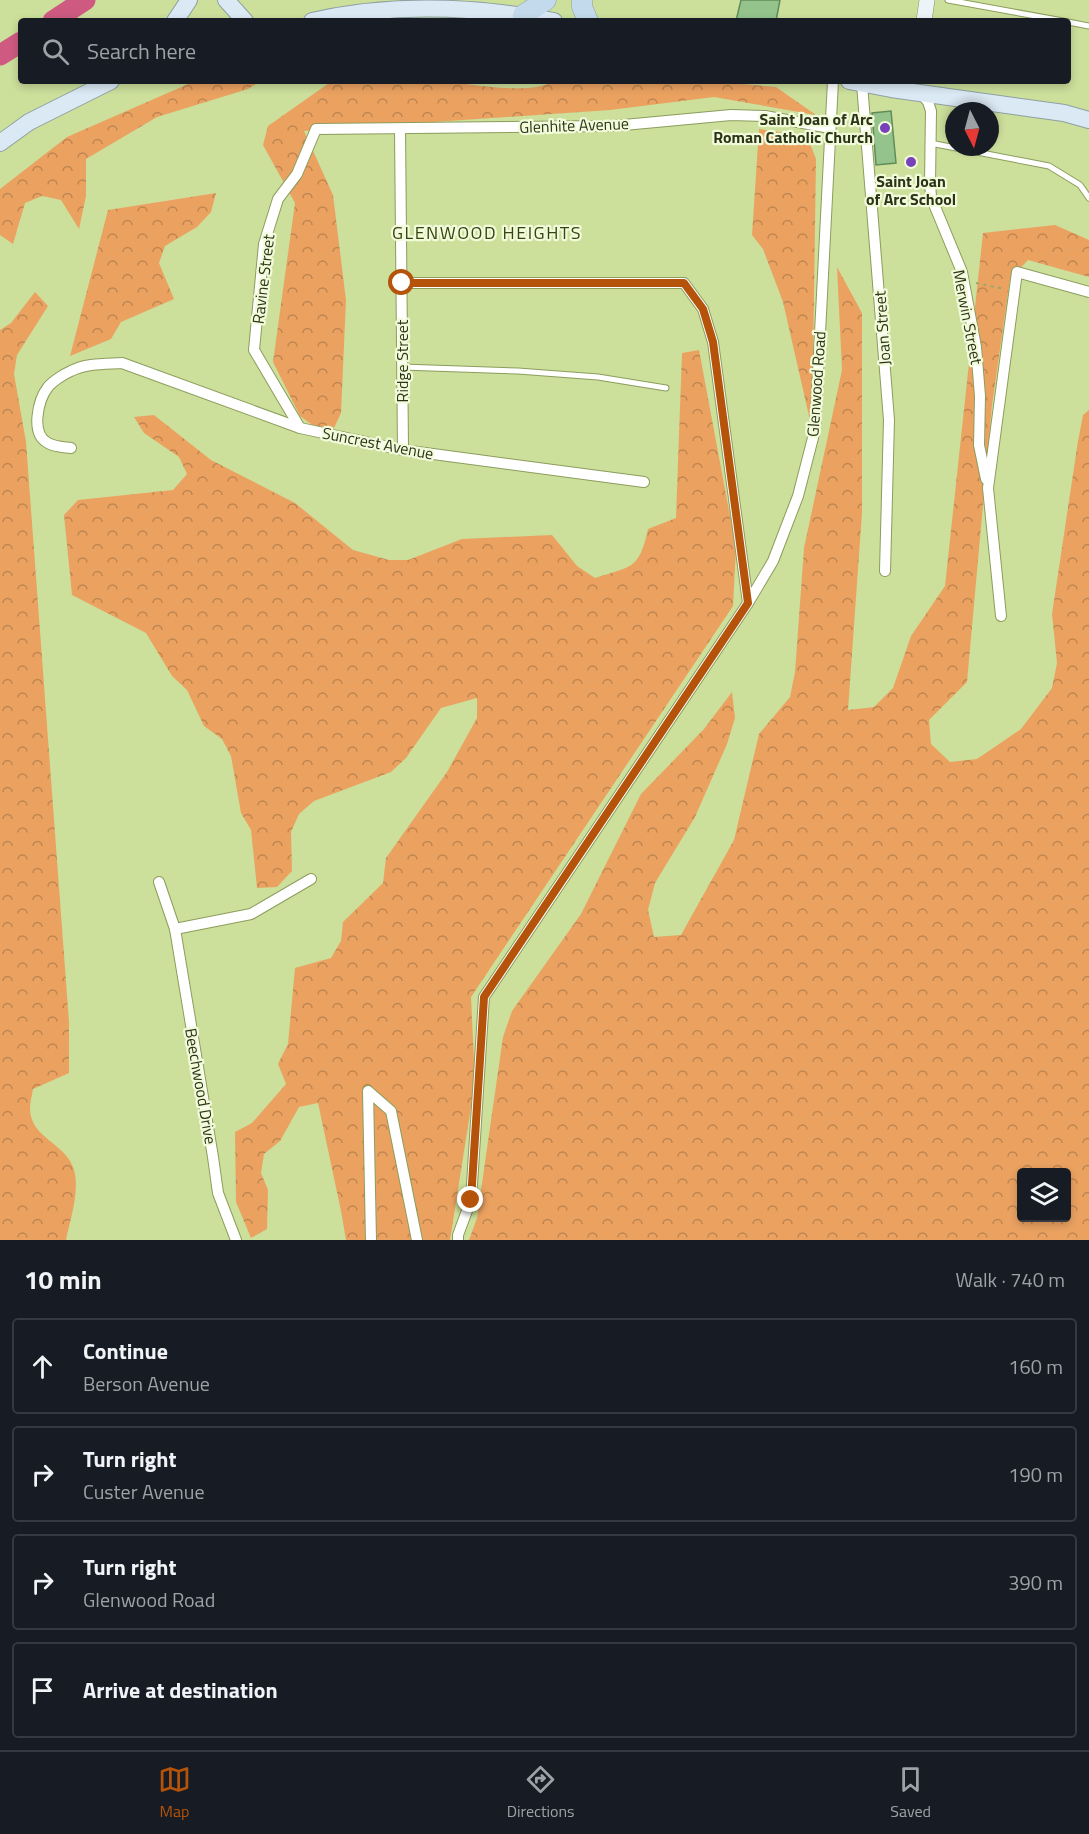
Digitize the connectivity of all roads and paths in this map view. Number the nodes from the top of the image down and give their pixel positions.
1 (189, 0) edge
2 (226, 0) edge
3 (546, 0) edge
4 (582, 0) edge
5 (927, 0) edge
6 (948, 0) edge
7 (524, 15) junction
8 (177, 18) edge
9 (242, 18) edge
10 (329, 18) edge
11 (539, 18) edge
12 (587, 18) edge
13 (924, 18) edge
14 (1047, 18) edge
15 (1071, 23) edge
16 (1089, 26) edge
17 (105, 84) edge
18 (833, 84) edge
19 (856, 84) edge
20 (877, 84) edge
21 (918, 86) edge
22 (1089, 120) edge
23 (830, 128) junction
24 (316, 129) joint
25 (400, 129) junction
26 (0, 143) edge
27 (930, 143) junction
28 (1089, 198) edge
29 (964, 281) junction
30 (402, 283) junction
31 (1014, 291) junction
32 (1089, 292) edge
33 (402, 367) junction
34 (666, 388) dead end
35 (300, 428) junction
36 (71, 448) dead end
37 (403, 450) junction
38 (644, 482) dead end
39 (988, 488) junction
40 (885, 572) dead end
41 (748, 603) junction
42 (1001, 616) dead end
43 (311, 879) dead end
44 (159, 882) dead end
45 (175, 929) junction
46 (236, 1240) edge
47 (371, 1240) edge
48 (417, 1240) edge
49 (458, 1240) edge

1 - 8 main road
2 - 9 main road
3 - 7 highway
4 - 12 highway
5 - 13 street
6 - 14 lane
7 - 10 main road
7 - 11 main road
15 - 16 lane
17 - 26 main road
18 - 23 street, Glenwood Road
19 - 40 street, Joan Street
20 - 21 main road
21 - 22 main road
21 - 27 street, Merwin Street
23 - 25 street, Glenhite Avenue
23 - 41 street, Glenwood Road
24 - 25 street, Glenhite Avenue
24 - 35 street, Ravine Street
25 - 30 street, Ridge Street
27 - 28 lane
27 - 29 street, Merwin Street
29 - 31 path
29 - 39 street, Merwin Street
30 - 33 street, Ridge Street
30 - 41 street
31 - 32 street, Merwin Street
31 - 39 street, Merwin Street
33 - 34 lane
33 - 37 street, Ridge Street
35 - 36 street, Suncrest Avenue
35 - 37 street, Suncrest Avenue
37 - 38 street, Suncrest Avenue
39 - 42 street, Merwin Street
41 - 49 street, Glenwood Road
43 - 45 street
44 - 45 street, Beechwood Drive
45 - 46 street, Beechwood Drive
47 - 48 street

